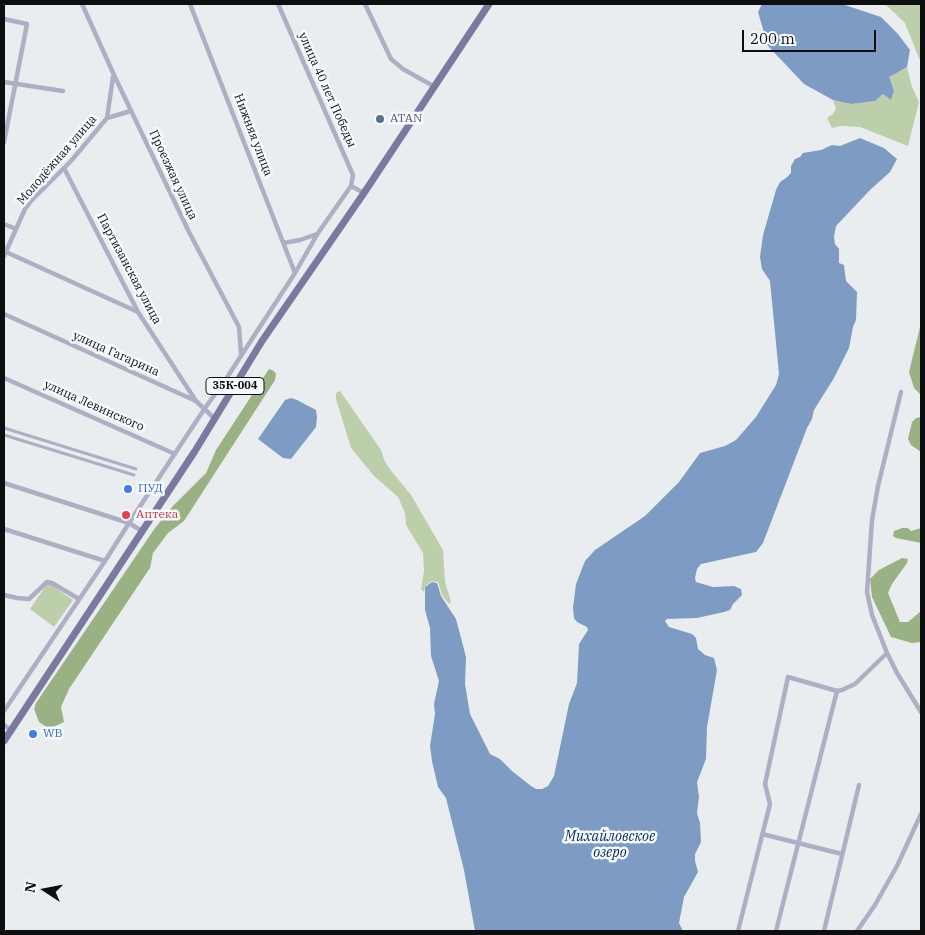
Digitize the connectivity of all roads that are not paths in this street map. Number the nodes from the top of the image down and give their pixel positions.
1 (82, 4) edge
2 (190, 4) edge
3 (278, 4) edge
4 (365, 4) edge
5 (489, 4) edge
6 (4, 19) edge
7 (114, 75) junction
8 (4, 82) edge
9 (16, 84) junction
10 (435, 87) junction
11 (63, 91) dead end
12 (132, 111) junction
13 (107, 118) junction
14 (4, 142) edge
15 (64, 168) junction
16 (352, 186) junction
17 (364, 194) junction
18 (4, 224) edge
19 (16, 229) junction
20 (318, 234) junction
21 (284, 243) junction
22 (5, 254) edge
23 (296, 273) junction
24 (138, 312) junction
25 (4, 314) edge
26 (241, 355) junction
27 (4, 378) edge
28 (902, 392) dead end
29 (196, 401) junction
30 (205, 408) junction
31 (215, 419) junction
32 (4, 428) edge
33 (4, 435) edge
34 (69, 448) junction
35 (67, 454) junction
36 (175, 454) junction
37 (120, 464) junction
38 (136, 469) dead end
39 (117, 470) junction
40 (134, 475) dead end
41 (4, 483) edge
42 (129, 523) junction
43 (4, 529) edge
44 (142, 531) junction
45 (106, 561) junction
46 (4, 594) edge
47 (79, 599) junction
48 (887, 653) junction
49 (837, 690) junction
50 (4, 711) edge
51 (921, 712) edge
52 (4, 725) edge
53 (11, 730) junction
54 (4, 741) edge
55 (859, 785) dead end
56 (921, 814) edge
57 (762, 834) junction
58 (799, 843) junction
59 (842, 854) junction
60 (738, 931) edge
61 (776, 931) edge
62 (824, 931) edge
63 (857, 931) edge

1 - 7 street, Проезжая улица
2 - 21 street, Нижняя улица
3 - 16 street, улица 40 лет Победы
4 - 10 street
5 - 10 main road, 35К-004
6 - 9 street
7 - 12 street, Проезжая улица
7 - 13 street, Молодёжная улица
8 - 9 street
9 - 11 street
9 - 14 street
10 - 17 main road, 35К-004
12 - 13 street
12 - 26 street, Проезжая улица
13 - 15 street, Молодёжная улица
15 - 19 street, Молодёжная улица
15 - 24 street, Партизанская улица
16 - 17 street
16 - 20 street
17 - 31 main road, 35К-004
18 - 19 street
19 - 22 street, Молодёжная улица
20 - 21 street
20 - 23 street
21 - 23 street, Нижняя улица
22 - 24 street
23 - 26 street
24 - 29 street, Партизанская улица
25 - 29 street, улица Гагарина
26 - 30 street
27 - 36 street, улица Левинского
28 - 48 street
29 - 30 street, улица Гагарина
30 - 31 street, улица Гагарина
30 - 36 street
31 - 44 main road, 35К-004
32 - 34 street
33 - 35 street
34 - 35 street
34 - 37 street
35 - 39 street
36 - 42 street
37 - 38 street
37 - 39 street
39 - 40 street
41 - 42 street
42 - 44 street
42 - 45 street
43 - 45 street
44 - 53 main road, 35К-004
45 - 47 street
46 - 47 street
47 - 50 street
48 - 49 street
48 - 51 street
49 - 57 street
49 - 58 street
52 - 53 street
53 - 54 main road, 35К-004
55 - 59 street
56 - 63 street
57 - 58 street
57 - 60 street
58 - 59 street
58 - 61 street
59 - 62 street

